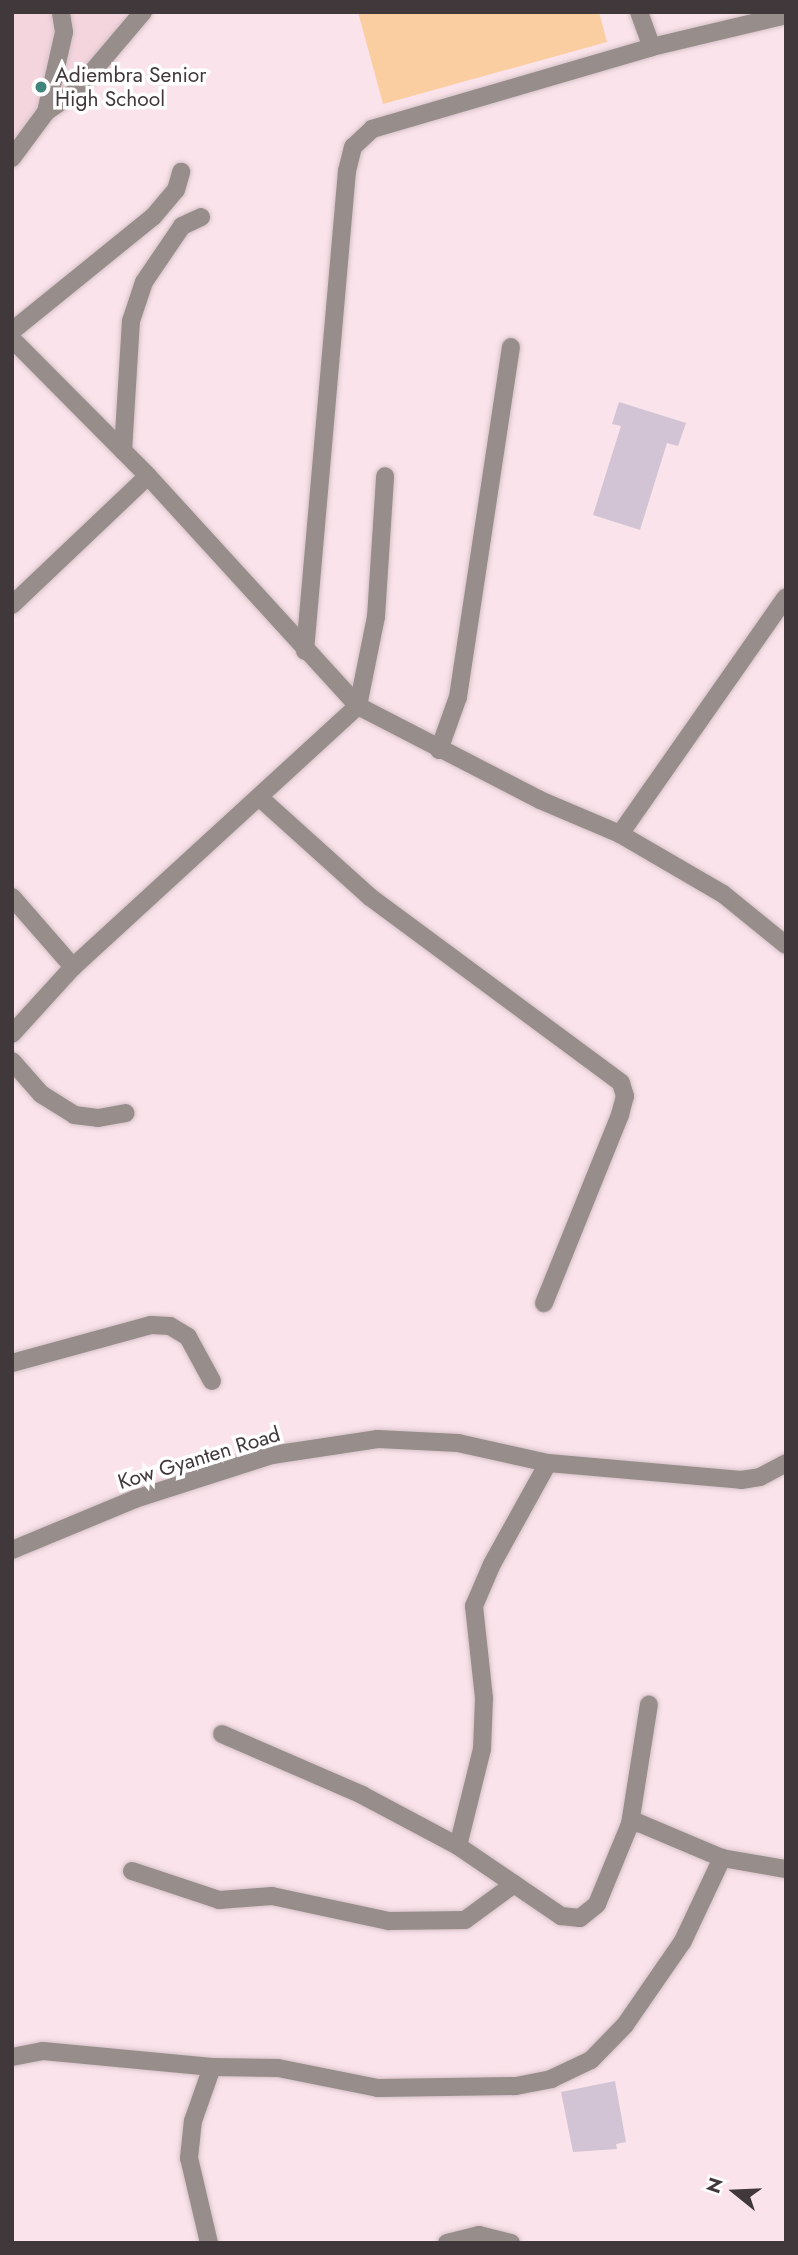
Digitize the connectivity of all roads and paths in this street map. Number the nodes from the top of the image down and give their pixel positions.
1 (61, 12) edge
2 (143, 12) edge
3 (639, 12) edge
4 (786, 15) edge
5 (652, 47) junction
6 (46, 112) junction
7 (12, 158) edge
8 (181, 172) dead end
9 (201, 218) dead end
10 (12, 331) edge
11 (12, 339) edge
12 (511, 347) dead end
13 (123, 451) junction
14 (148, 475) junction
15 (385, 477) dead end
16 (786, 597) edge
17 (12, 605) edge
18 (305, 651) junction
19 (358, 706) junction
20 (439, 750) junction
21 (259, 797) junction
22 (620, 834) junction
23 (12, 897) edge
24 (786, 944) edge
25 (73, 967) junction
26 (12, 1034) edge
27 (12, 1060) edge
28 (126, 1112) dead end
29 (544, 1303) dead end
30 (12, 1363) edge
31 (212, 1381) dead end
32 (548, 1462) junction
33 (786, 1463) edge
34 (12, 1550) edge
35 (649, 1704) dead end
36 (222, 1734) dead end
37 (630, 1824) junction
38 (458, 1846) junction
39 (722, 1858) junction
40 (786, 1869) edge
41 (132, 1871) dead end
42 (514, 1884) junction
43 (12, 2057) edge
44 (212, 2067) junction
45 (209, 2243) edge
46 (447, 2243) edge
47 (511, 2243) edge

1 - 6 street
2 - 6 street
3 - 5 street
4 - 5 street
5 - 18 street
6 - 7 street
8 - 10 street
9 - 13 street
11 - 13 street
12 - 20 street
13 - 14 street
14 - 17 street
14 - 18 street
15 - 19 street
16 - 22 street
18 - 19 street
19 - 20 street
19 - 21 street
20 - 22 street
21 - 25 street
21 - 29 street
22 - 24 street
23 - 25 street
25 - 26 street
27 - 28 street
30 - 31 street
32 - 33 street, Kow Gyanten Road
32 - 34 street, Kow Gyanten Road
32 - 38 street
35 - 37 street
36 - 38 street
37 - 39 street
37 - 42 street
38 - 42 street
39 - 40 street
39 - 44 street
41 - 42 street
43 - 44 street
44 - 45 street
46 - 47 street

